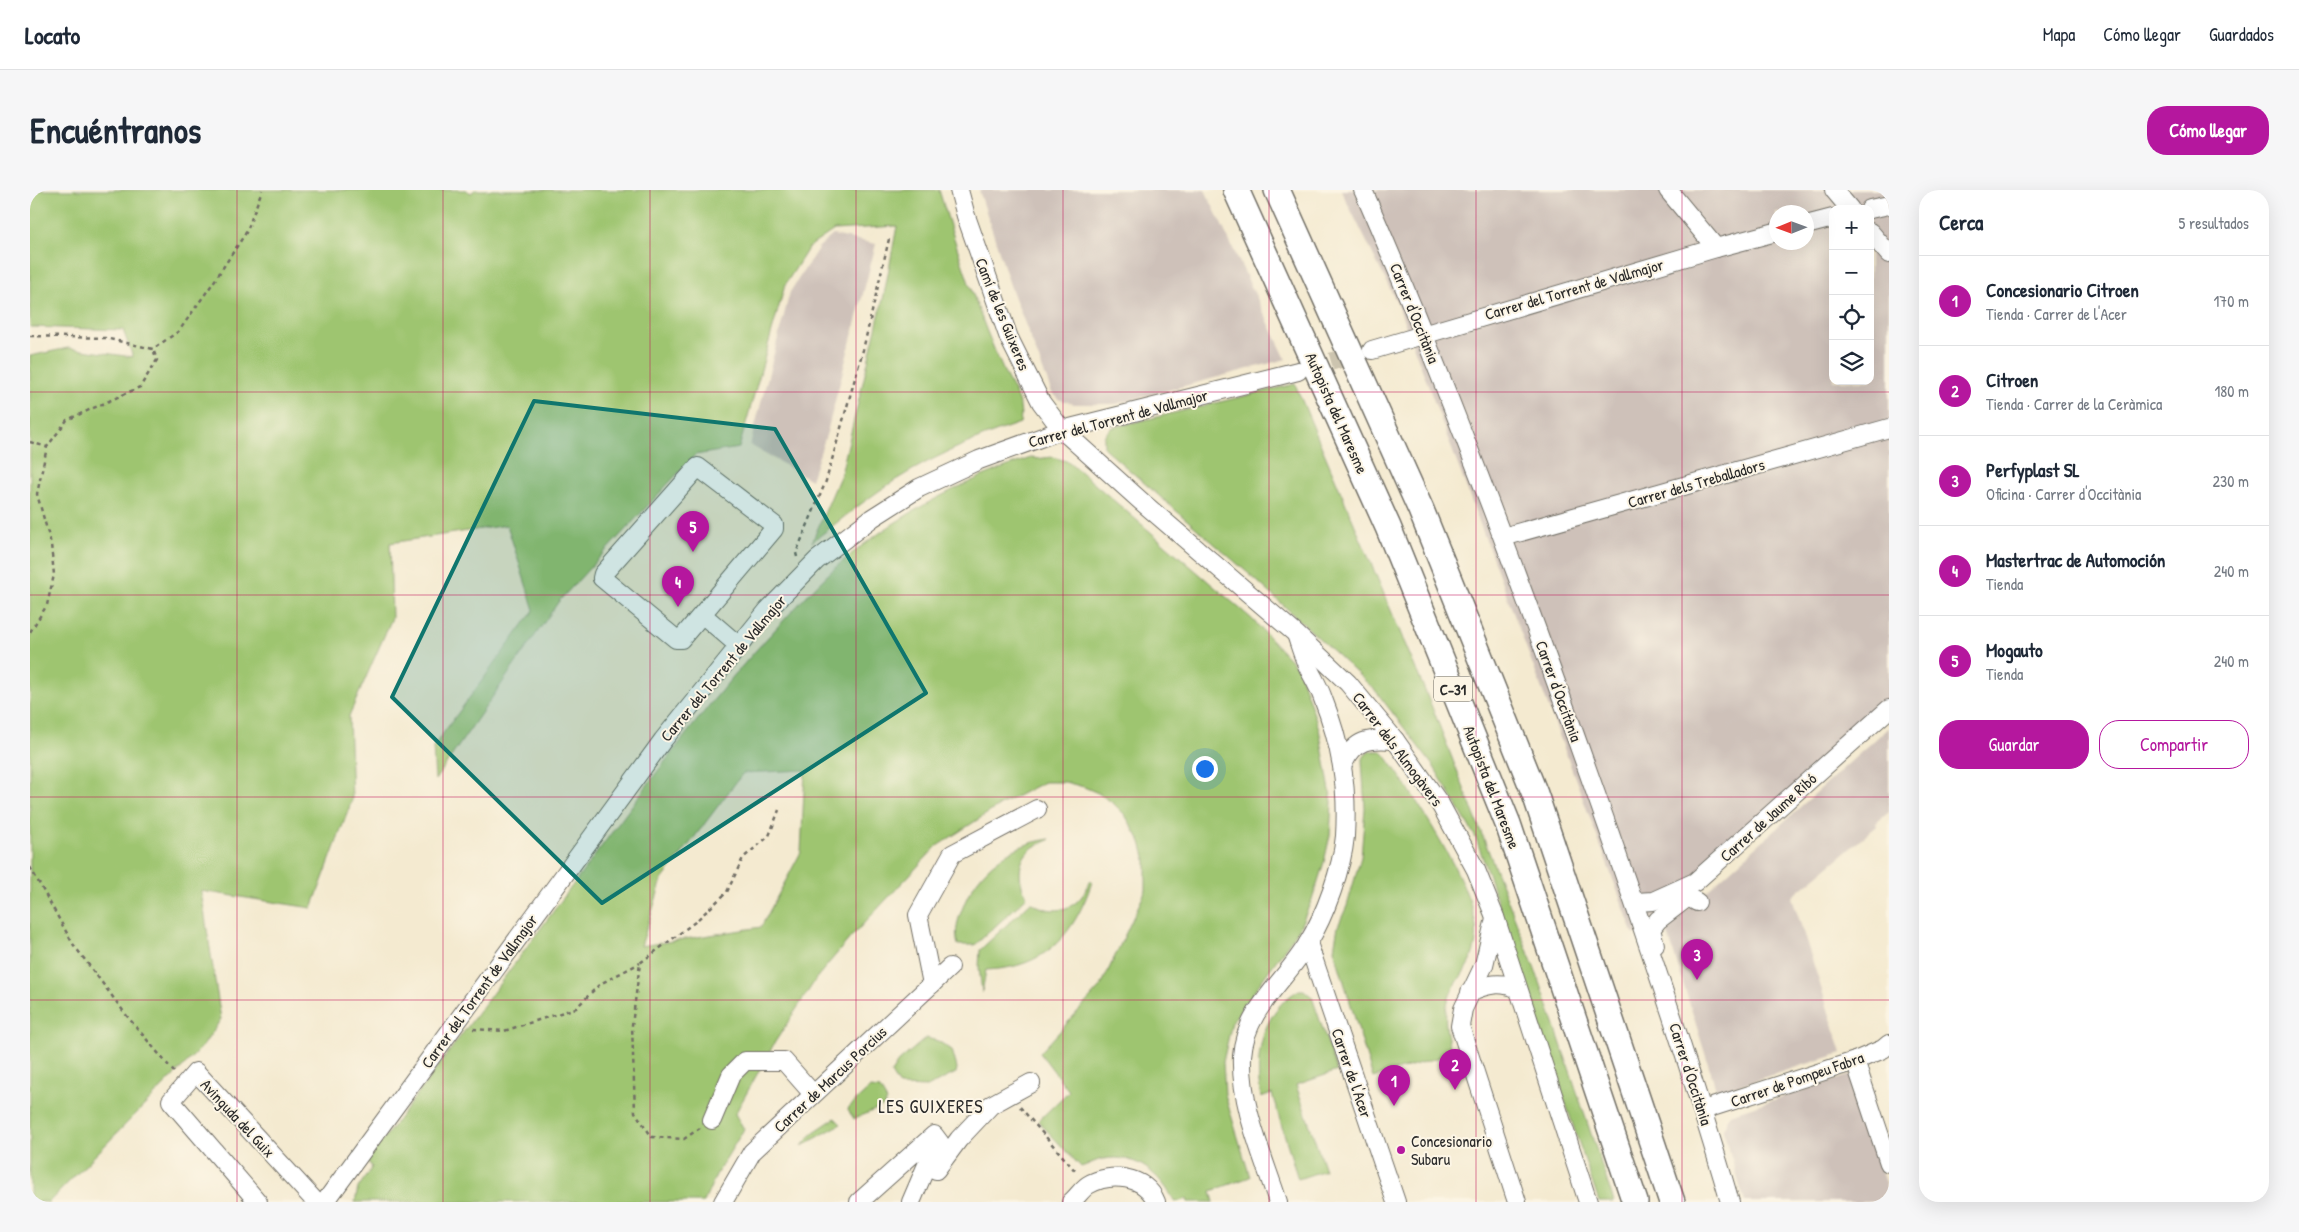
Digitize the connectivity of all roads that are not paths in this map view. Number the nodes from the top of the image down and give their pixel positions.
1 (959, 190) edge
2 (1236, 190) edge
3 (1277, 190) edge
4 (1362, 190) edge
5 (1668, 190) edge
6 (1834, 190) edge
7 (1847, 205) edge
8 (1889, 205) edge
9 (1874, 208) edge
10 (1829, 219) edge
11 (1814, 223) edge
12 (1769, 234) edge
13 (1874, 237) edge
14 (1716, 248) junction
15 (1889, 254) edge
16 (1424, 333) junction
17 (1372, 350) tunnel mouth
18 (1298, 371) tunnel mouth
19 (1889, 428) edge
20 (1062, 430) junction
21 (1503, 537) junction
22 (703, 614) junction
23 (1296, 634) junction
24 (739, 646) junction
25 (1889, 709) edge
26 (1395, 740) junction
27 (1343, 764) junction
28 (1038, 810) dead end
29 (1695, 882) junction
30 (1636, 902) junction
31 (1495, 917) junction
32 (1308, 943) junction
33 (950, 967) dead end
34 (1659, 976) junction
35 (932, 984) junction
36 (1518, 989) junction
37 (1470, 992) junction
38 (1889, 1044) edge
39 (1855, 1061) junction
40 (1031, 1083) dead end
41 (813, 1094) junction
42 (1703, 1110) junction
43 (712, 1120) road end
44 (1889, 1163) edge
45 (258, 1202) edge
46 (316, 1202) edge
47 (325, 1202) edge
48 (723, 1202) edge
49 (859, 1202) edge
50 (911, 1202) edge
51 (920, 1202) edge
52 (1071, 1202) edge
53 (1156, 1202) edge
54 (1278, 1202) edge
55 (1396, 1202) edge
56 (1517, 1202) edge
57 (1588, 1202) edge
58 (1635, 1202) edge
59 (1672, 1202) edge
60 (1730, 1202) edge

1 - 20 street, Camí de les Guixeres
2 - 58 highway, Autopista del Maresme / C-31
3 - 59 highway, C-31
4 - 16 street, Carrer d'Occitània
5 - 14 street
6 - 7 street
8 - 9 street
10 - 11 street
12 - 14 street, Carrer del Torrent de Vallmajor
13 - 15 street
14 - 16 street, Carrer del Torrent de Vallmajor
16 - 17 street, Carrer del Torrent de Vallmajor
16 - 21 street, Carrer d'Occitània
18 - 20 street, Carrer del Torrent de Vallmajor
19 - 21 street, Carrer dels Treballadors
20 - 23 street, Carrer dels Almogàvers
20 - 24 street, Carrer del Torrent de Vallmajor
21 - 30 street, Carrer d'Occitània
22 - 22 street
22 - 24 street
23 - 26 street, Carrer dels Almogàvers
23 - 27 street
24 - 47 street, Carrer del Torrent de Vallmajor
25 - 29 street, Carrer de Jaume Ribó
26 - 27 street
26 - 31 street, Carrer dels Almogàvers
27 - 32 street
28 - 35 street
29 - 30 street, Carrer de Jaume Ribó
29 - 34 street
30 - 34 street, Carrer d'Occitània
31 - 36 street, Carrer dels Almogàvers
31 - 37 street
32 - 54 street
32 - 55 street, Carrer de l'Acer
33 - 35 street, Carrer de Marcus Porcius
34 - 42 street, Carrer d'Occitània
35 - 41 street, Carrer de Marcus Porcius
36 - 37 street
36 - 57 street, Carrer dels Almogàvers
37 - 56 street
38 - 39 street, Carrer de Pompeu Fabra
39 - 42 street, Carrer de Pompeu Fabra
39 - 44 street
40 - 51 street
41 - 43 street
41 - 48 street, Carrer de Marcus Porcius
42 - 60 street, Carrer d'Occitània
45 - 46 street, Avinguda del Guix
49 - 50 street
52 - 53 street

